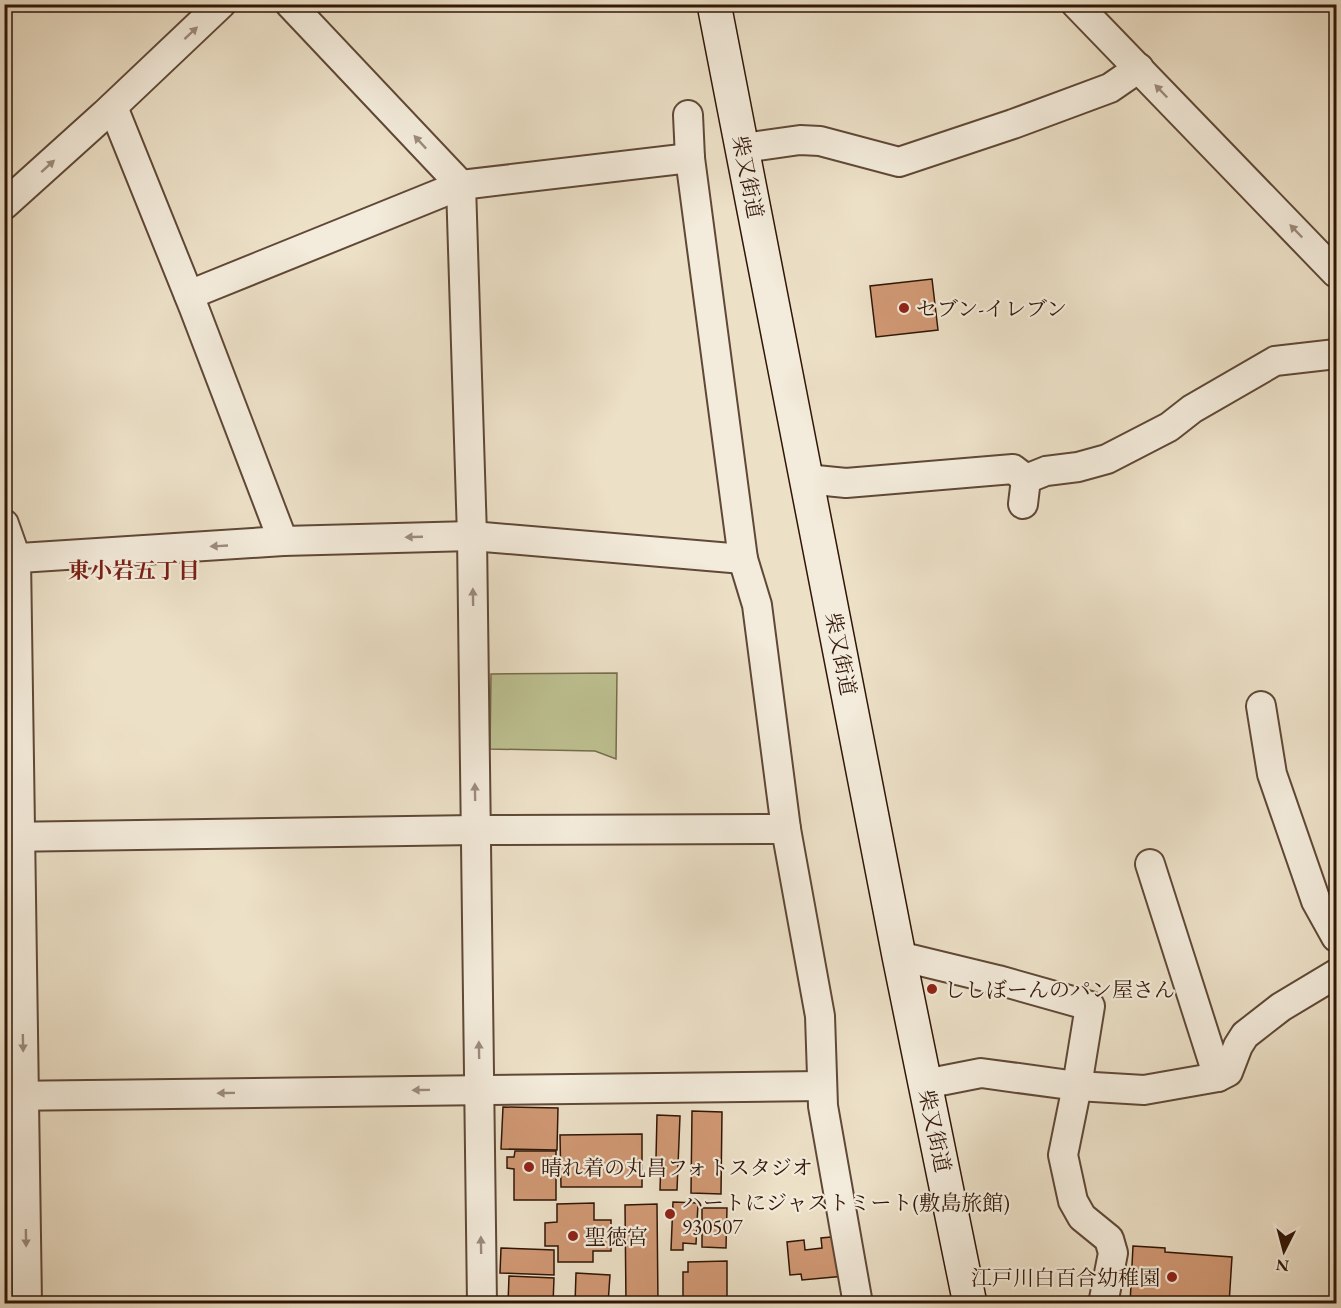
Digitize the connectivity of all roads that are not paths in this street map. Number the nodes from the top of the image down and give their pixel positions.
1 (221, 4) edge
2 (290, 4) edge
3 (714, 4) edge
4 (1076, 4) edge
5 (1139, 68) junction
6 (113, 107) junction
7 (688, 116) dead end
8 (743, 148) junction
9 (690, 158) junction
10 (461, 185) junction
11 (4, 205) edge
12 (1336, 273) edge
13 (189, 295) junction
14 (1336, 354) edge
15 (806, 479) junction
16 (4, 524) edge
17 (472, 536) junction
18 (283, 541) junction
19 (10, 559) edge
20 (743, 559) junction
21 (1261, 706) dead end
22 (786, 829) junction
23 (475, 830) junction
24 (12, 837) edge
25 (1150, 864) dead end
26 (1336, 937) edge
27 (899, 956) junction
28 (1336, 974) edge
29 (1218, 1077) junction
30 (925, 1084) junction
31 (821, 1086) junction
32 (1077, 1086) junction
33 (480, 1090) junction
34 (14, 1096) edge
35 (27, 1304) edge
36 (482, 1304) edge
37 (858, 1304) edge
38 (970, 1304) edge
39 (1103, 1304) edge

6 -> 1 street
10 -> 2 street
3 - 8 main road, 柴又街道
4 - 5 street
5 - 8 street
12 -> 5 street
11 -> 6 street
6 - 13 street
7 - 9 street
8 - 15 main road, 柴又街道
9 - 10 street
9 - 20 street
10 - 13 street
10 - 17 street
13 - 18 street
14 - 15 street
15 - 27 main road, 柴又街道
16 - 19 street
17 -> 18 street
17 - 20 street
23 -> 17 street
18 -> 19 street
19 - 24 street
20 - 22 street
21 - 26 street
22 - 23 street
22 - 31 street
23 - 24 street
33 -> 23 street
24 -> 34 street
25 - 29 street
27 - 30 main road, 柴又街道
27 - 32 street
28 - 29 street
29 - 32 street
30 - 32 street
30 - 38 main road, 柴又街道
31 - 33 street
31 - 37 street
32 - 39 street
33 -> 34 street
36 -> 33 street
34 -> 35 street

